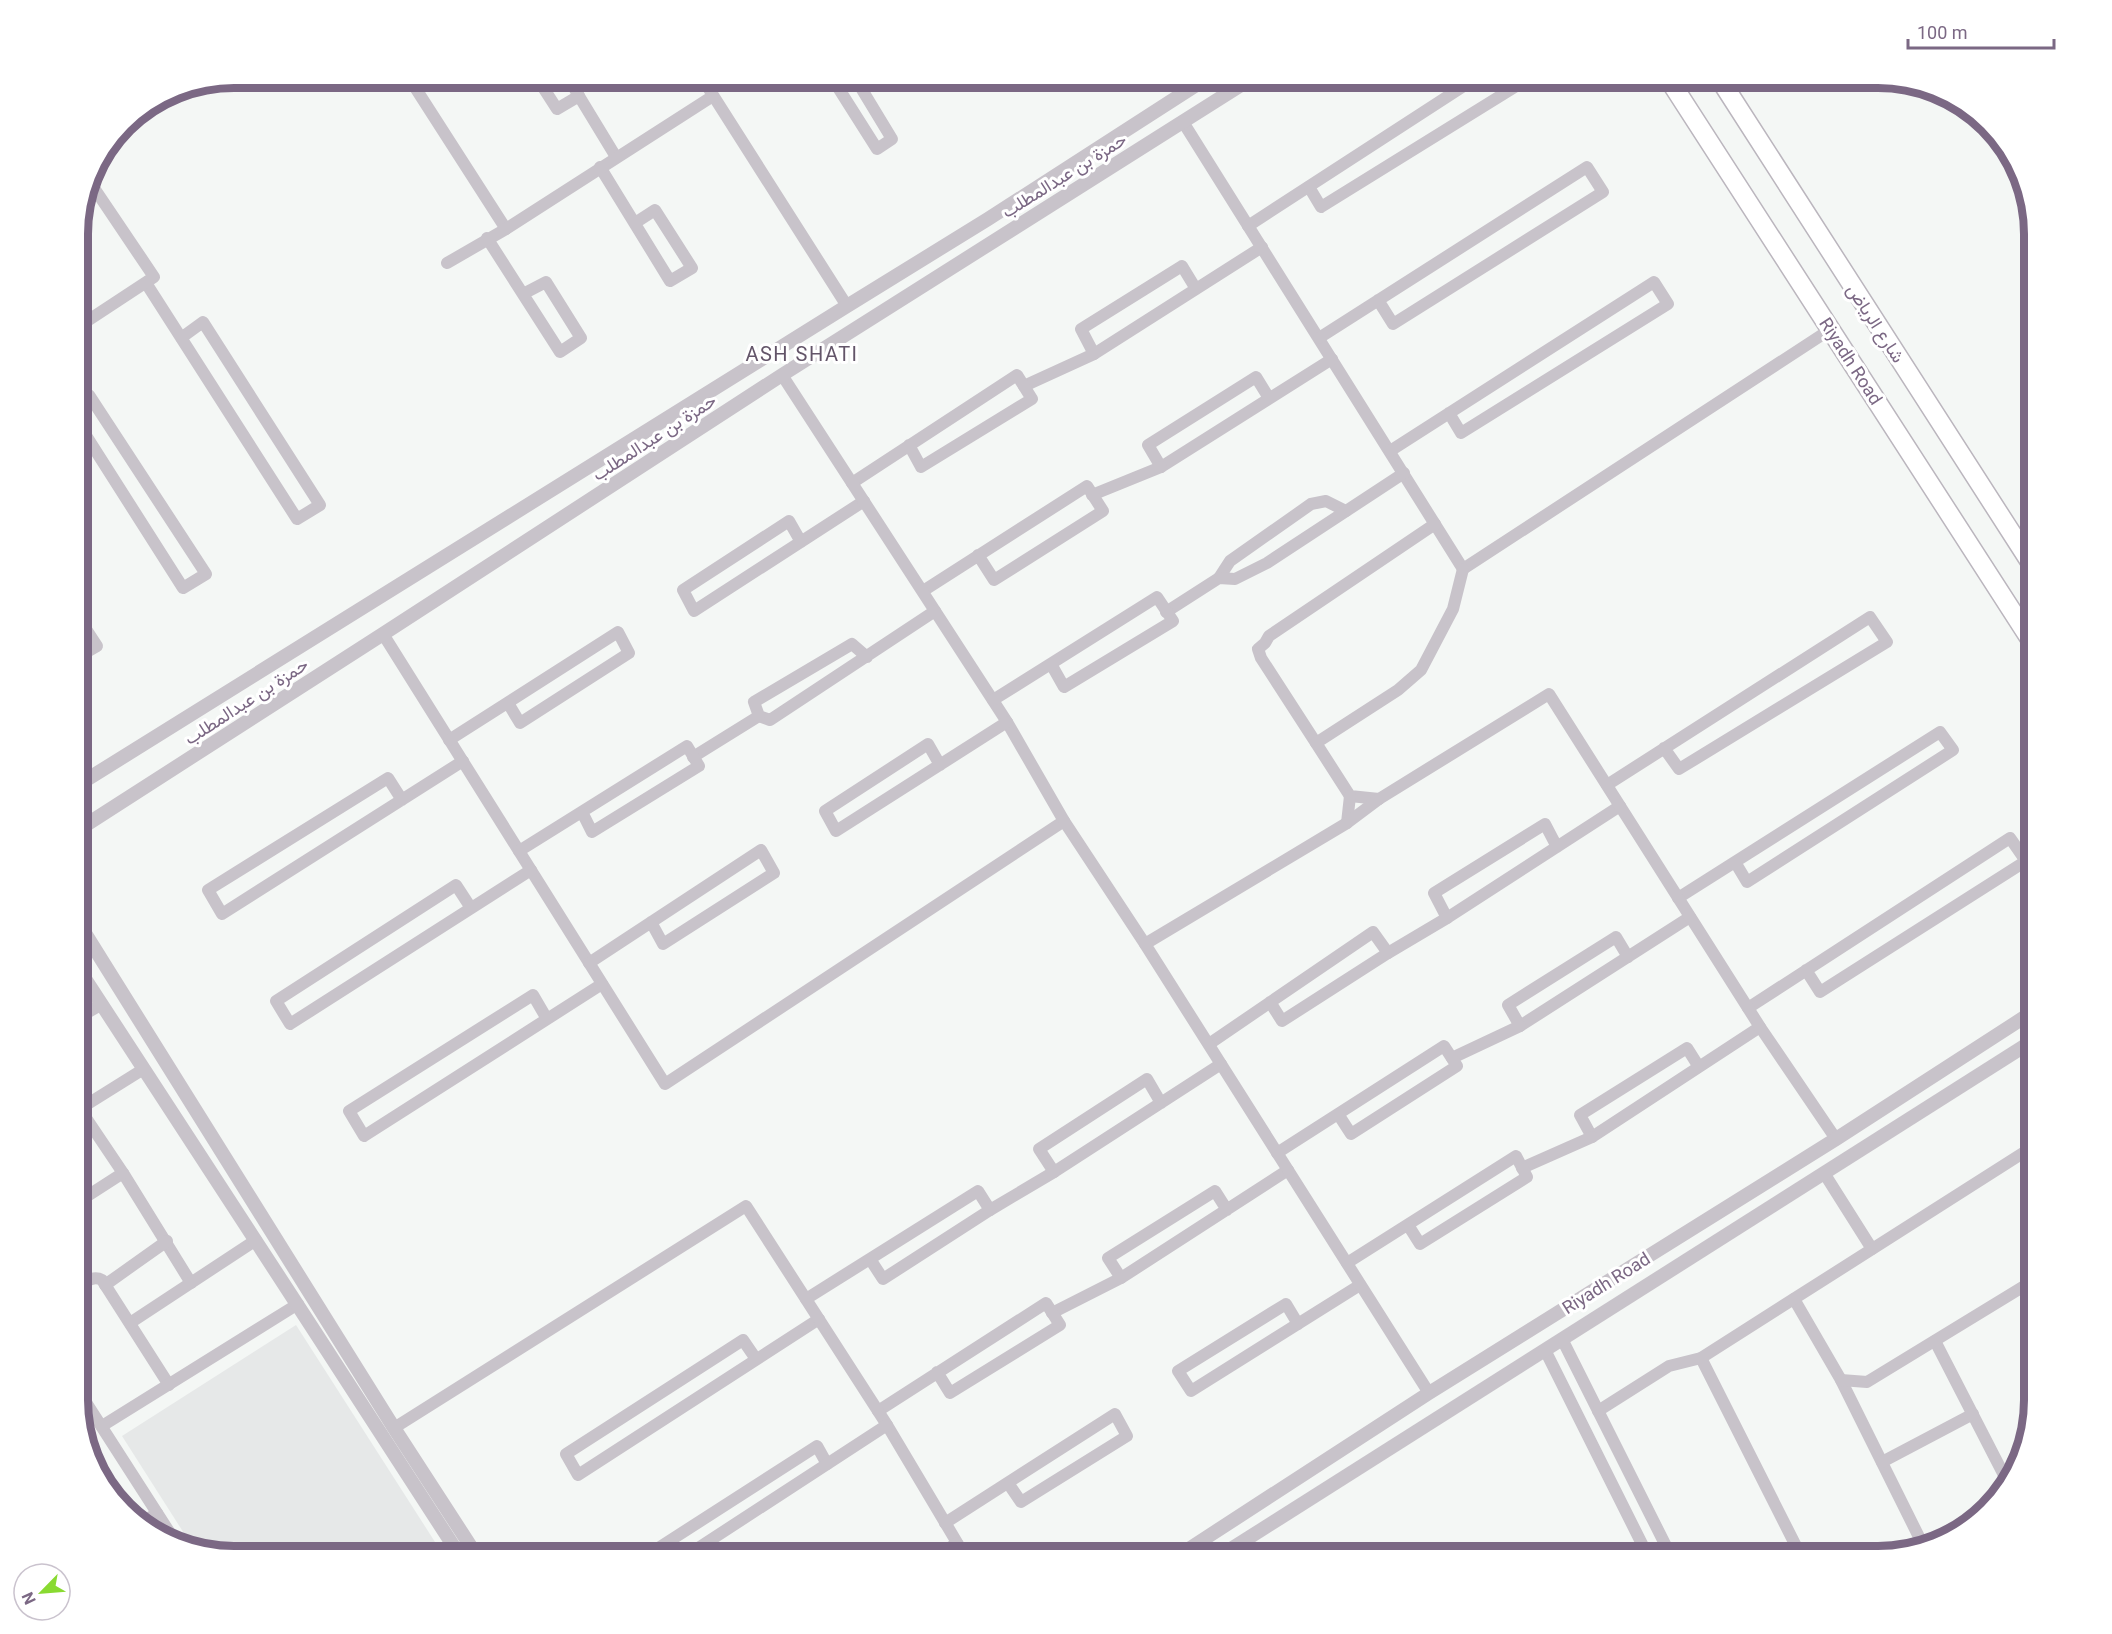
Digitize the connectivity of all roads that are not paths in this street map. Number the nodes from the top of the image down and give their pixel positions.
1 (415, 88) edge
2 (543, 88) edge
3 (574, 88) edge
4 (708, 88) edge
5 (838, 88) edge
6 (861, 88) edge
7 (1192, 88) edge
8 (1236, 88) edge
9 (1461, 88) edge
10 (1513, 88) edge
11 (1674, 88) edge
12 (1725, 88) edge
13 (579, 96) junction
14 (713, 96) junction
15 (1183, 122) junction
16 (616, 157) junction
17 (600, 167) junction
18 (1309, 187) junction
19 (95, 190) edge
20 (1032, 192) junction
21 (1037, 213) junction
22 (988, 219) junction
23 (635, 223) junction
24 (1248, 226) junction
25 (506, 229) junction
26 (487, 238) junction
27 (993, 240) junction
28 (1262, 248) junction
29 (447, 263) dead end
30 (146, 283) junction
31 (1196, 290) junction
32 (523, 294) junction
33 (1378, 300) junction
34 (847, 306) junction
35 (89, 320) edge
36 (1831, 329) junction
37 (181, 338) junction
38 (1319, 338) junction
39 (1094, 354) junction
40 (1332, 359) junction
41 (782, 375) junction
42 (1024, 386) junction
43 (89, 394) edge
44 (1269, 398) junction
45 (1449, 413) junction
46 (89, 440) edge
47 (909, 446) junction
48 (1390, 451) junction
49 (1161, 467) junction
50 (1404, 473) junction
51 (852, 483) junction
52 (1092, 495) junction
53 (864, 501) junction
54 (1346, 511) junction
55 (1435, 524) junction
56 (801, 542) junction
57 (2024, 552) edge
58 (978, 555) junction
59 (1463, 569) junction
60 (1219, 578) junction
61 (923, 591) junction
62 (935, 611) junction
63 (1166, 612) junction
64 (2024, 629) edge
65 (89, 634) edge
66 (383, 634) junction
67 (89, 651) edge
68 (867, 657) junction
69 (1051, 663) junction
70 (993, 700) junction
71 (508, 703) junction
72 (759, 716) junction
73 (1007, 722) junction
74 (449, 740) junction
75 (1316, 743) junction
76 (1664, 748) junction
77 (693, 757) junction
78 (463, 761) junction
79 (940, 765) junction
80 (89, 778) edge
81 (1607, 785) junction
82 (1350, 796) junction
83 (1379, 799) junction
84 (402, 800) junction
85 (1620, 806) junction
86 (582, 812) junction
87 (1064, 821) junction
88 (89, 823) edge
89 (1347, 823) junction
90 (1557, 847) junction
91 (519, 851) junction
92 (2024, 858) edge
93 (1735, 862) junction
94 (2024, 862) edge
95 (531, 870) junction
96 (1678, 898) junction
97 (471, 908) junction
98 (1690, 917) junction
99 (1448, 918) junction
100 (651, 922) junction
101 (89, 940) edge
102 (1145, 944) junction
103 (1388, 953) junction
104 (1628, 957) junction
105 (589, 963) junction
106 (1806, 970) junction
107 (89, 984) edge
108 (602, 984) junction
109 (1270, 1002) junction
110 (102, 1004) junction
111 (1748, 1008) junction
112 (89, 1012) edge
113 (2024, 1017) edge
114 (548, 1019) junction
115 (1520, 1026) junction
116 (1760, 1027) junction
117 (1209, 1044) junction
118 (2024, 1046) edge
119 (1452, 1058) junction
120 (1221, 1064) junction
121 (1699, 1067) junction
122 (142, 1070) junction
123 (1161, 1102) junction
124 (89, 1104) edge
125 (1338, 1114) junction
126 (89, 1124) edge
127 (1592, 1137) junction
128 (1836, 1139) junction
129 (1277, 1152) junction
130 (2024, 1152) edge
131 (1522, 1168) junction
132 (1288, 1170) junction
133 (1054, 1172) junction
134 (123, 1173) junction
135 (1824, 1173) junction
136 (89, 1195) edge
137 (990, 1210) junction
138 (1227, 1210) junction
139 (1408, 1224) junction
140 (256, 1240) junction
141 (167, 1241) junction
142 (1872, 1249) junction
143 (870, 1259) junction
144 (1347, 1263) junction
145 (1121, 1278) junction
146 (89, 1280) edge
147 (191, 1283) junction
148 (105, 1285) junction
149 (1360, 1285) junction
150 (2022, 1288) joint
151 (2024, 1291) edge
152 (806, 1299) junction
153 (1794, 1299) junction
154 (298, 1304) junction
155 (1053, 1313) junction
156 (819, 1319) junction
157 (130, 1323) junction
158 (1298, 1324) junction
159 (1562, 1339) junction
160 (1935, 1341) junction
161 (1545, 1350) junction
162 (1701, 1358) junction
163 (756, 1359) junction
164 (937, 1372) junction
165 (1841, 1380) junction
166 (1867, 1383) junction
167 (169, 1385) junction
168 (1429, 1393) junction
169 (1850, 1397) junction
170 (89, 1406) edge
171 (878, 1411) junction
172 (1598, 1411) junction
173 (1972, 1414) junction
174 (887, 1425) junction
175 (102, 1426) junction
176 (394, 1428) junction
177 (1882, 1462) junction
178 (827, 1464) junction
179 (2003, 1473) edge
180 (1008, 1483) junction
181 (157, 1513) junction
182 (150, 1518) edge
183 (945, 1522) junction
184 (167, 1529) edge
185 (1920, 1539) edge
186 (957, 1543) junction
187 (454, 1546) edge
188 (471, 1546) edge
189 (662, 1546) edge
190 (701, 1546) edge
191 (952, 1546) edge
192 (959, 1546) edge
193 (1193, 1546) edge
194 (1236, 1546) edge
195 (1643, 1546) edge
196 (1666, 1546) edge
197 (1796, 1546) edge

1 - 25 street
2 - 13 street
3 - 13 street
4 - 14 street
5 - 6 street
7 - 20 street, حمزة بن عبدالمطلب
8 - 15 street, حمزة بن عبدالمطلب
9 - 18 street
10 - 18 street
11 - 36 main road, Riyadh Road
12 - 57 main road, شارع الرياض
13 - 16 street
14 - 16 street
14 - 34 street
15 - 21 street, حمزة بن عبدالمطلب
15 - 24 street
16 - 17 street
17 - 23 street
17 - 25 street
18 - 24 street
19 - 30 street
20 - 21 street
20 - 22 street, حمزة بن عبدالمطلب
21 - 27 street, حمزة بن عبدالمطلب
22 - 27 street
22 - 34 street, حمزة بن عبدالمطلب
23 - 23 street
24 - 28 street
25 - 26 street
26 - 29 street
26 - 32 street
27 - 41 street, حمزة بن عبدالمطلب
28 - 31 street
28 - 38 street
30 - 35 street
30 - 37 street
31 - 39 street
31 - 39 street
32 - 32 street
33 - 33 street
33 - 38 street
34 - 80 street, حمزة بن عبدالمطلب
36 - 59 street
36 - 64 main road, Riyadh Road
37 - 37 street
38 - 40 street
39 - 42 street
40 - 44 street
40 - 48 street
41 - 51 street
41 - 66 street, حمزة بن عبدالمطلب
42 - 47 street
42 - 47 street
43 - 46 street
44 - 49 street
44 - 49 street
45 - 45 street
45 - 48 street
47 - 51 street
48 - 50 street
49 - 52 street
50 - 54 street
50 - 55 street
51 - 53 street
52 - 58 street
52 - 58 street
53 - 56 street
53 - 61 street
54 - 60 street
54 - 60 street
55 - 59 street
55 - 75 street
56 - 56 street
58 - 61 street
59 - 75 street
60 - 63 street
61 - 62 street
62 - 68 street
62 - 70 street
63 - 69 street
63 - 69 street
65 - 67 street
66 - 74 street
66 - 88 street, حمزة بن عبدالمطلب
68 - 72 street
68 - 72 street
69 - 70 street
70 - 73 street
71 - 71 street
71 - 74 street
72 - 77 street
73 - 79 street
73 - 87 street
74 - 78 street
75 - 82 street
76 - 76 street
76 - 81 street
77 - 86 street
77 - 86 street
78 - 84 street
78 - 91 street
79 - 79 street
81 - 83 street
81 - 85 street
82 - 83 street
82 - 89 street
83 - 89 street
84 - 84 street
85 - 90 street
85 - 96 street
86 - 91 street
87 - 102 street
87 - 108 street
89 - 102 street
90 - 99 street
90 - 99 street
91 - 95 street
92 - 106 street
93 - 93 street
93 - 96 street
94 - 106 street
95 - 97 street
95 - 105 street
96 - 98 street
97 - 97 street
98 - 104 street
98 - 111 street
99 - 103 street
100 - 100 street
100 - 105 street
101 - 176 street
102 - 117 street
103 - 109 street
103 - 109 street
104 - 115 street
104 - 115 street
105 - 108 street
106 - 111 street
107 - 110 street
108 - 114 street
109 - 117 street
110 - 112 street
110 - 122 street
111 - 116 street
113 - 128 street, Riyadh Road
114 - 114 street
115 - 119 street
116 - 121 street
116 - 128 street
117 - 120 street
118 - 135 street
119 - 125 street
119 - 125 street
120 - 123 street
120 - 129 street
121 - 127 street
121 - 127 street
122 - 124 street
122 - 140 street
123 - 133 street
123 - 133 street
125 - 129 street
126 - 134 street
127 - 131 street
128 - 168 street, Riyadh Road
129 - 132 street
130 - 142 street
131 - 139 street
131 - 139 street
132 - 138 street
132 - 144 street
133 - 137 street
134 - 136 street
134 - 141 street
135 - 142 street
135 - 159 street
137 - 143 street
137 - 143 street
138 - 145 street
138 - 145 street
139 - 144 street
140 - 147 street
140 - 154 street
141 - 147 street
141 - 148 street
142 - 153 street
143 - 152 street
144 - 149 street
145 - 155 street
146 - 148 street
147 - 157 street
148 - 157 street
149 - 158 street
149 - 168 street
150 - 151 street
150 - 160 street
152 - 156 street
152 - 176 street
153 - 162 street
153 - 165 street
154 - 167 street
154 - 187 street
155 - 164 street
155 - 164 street
156 - 163 street
156 - 171 street
157 - 167 street
158 - 158 street
159 - 161 street
159 - 172 street
160 - 166 street
160 - 173 street
161 - 194 street
161 - 195 street
162 - 172 street
162 - 197 street
163 - 163 street
164 - 171 street
165 - 166 street
165 - 169 street
166 - 169 street
167 - 175 street
168 - 193 street, Riyadh Road
169 - 177 street
170 - 175 street
171 - 174 street
172 - 196 street
173 - 177 street
173 - 179 street
174 - 178 street
174 - 183 street
175 - 181 street
176 - 188 street
177 - 185 street
178 - 189 street
178 - 190 street
180 - 180 street
180 - 183 street
181 - 182 street
181 - 184 street
183 - 186 street
186 - 191 street
186 - 192 street

